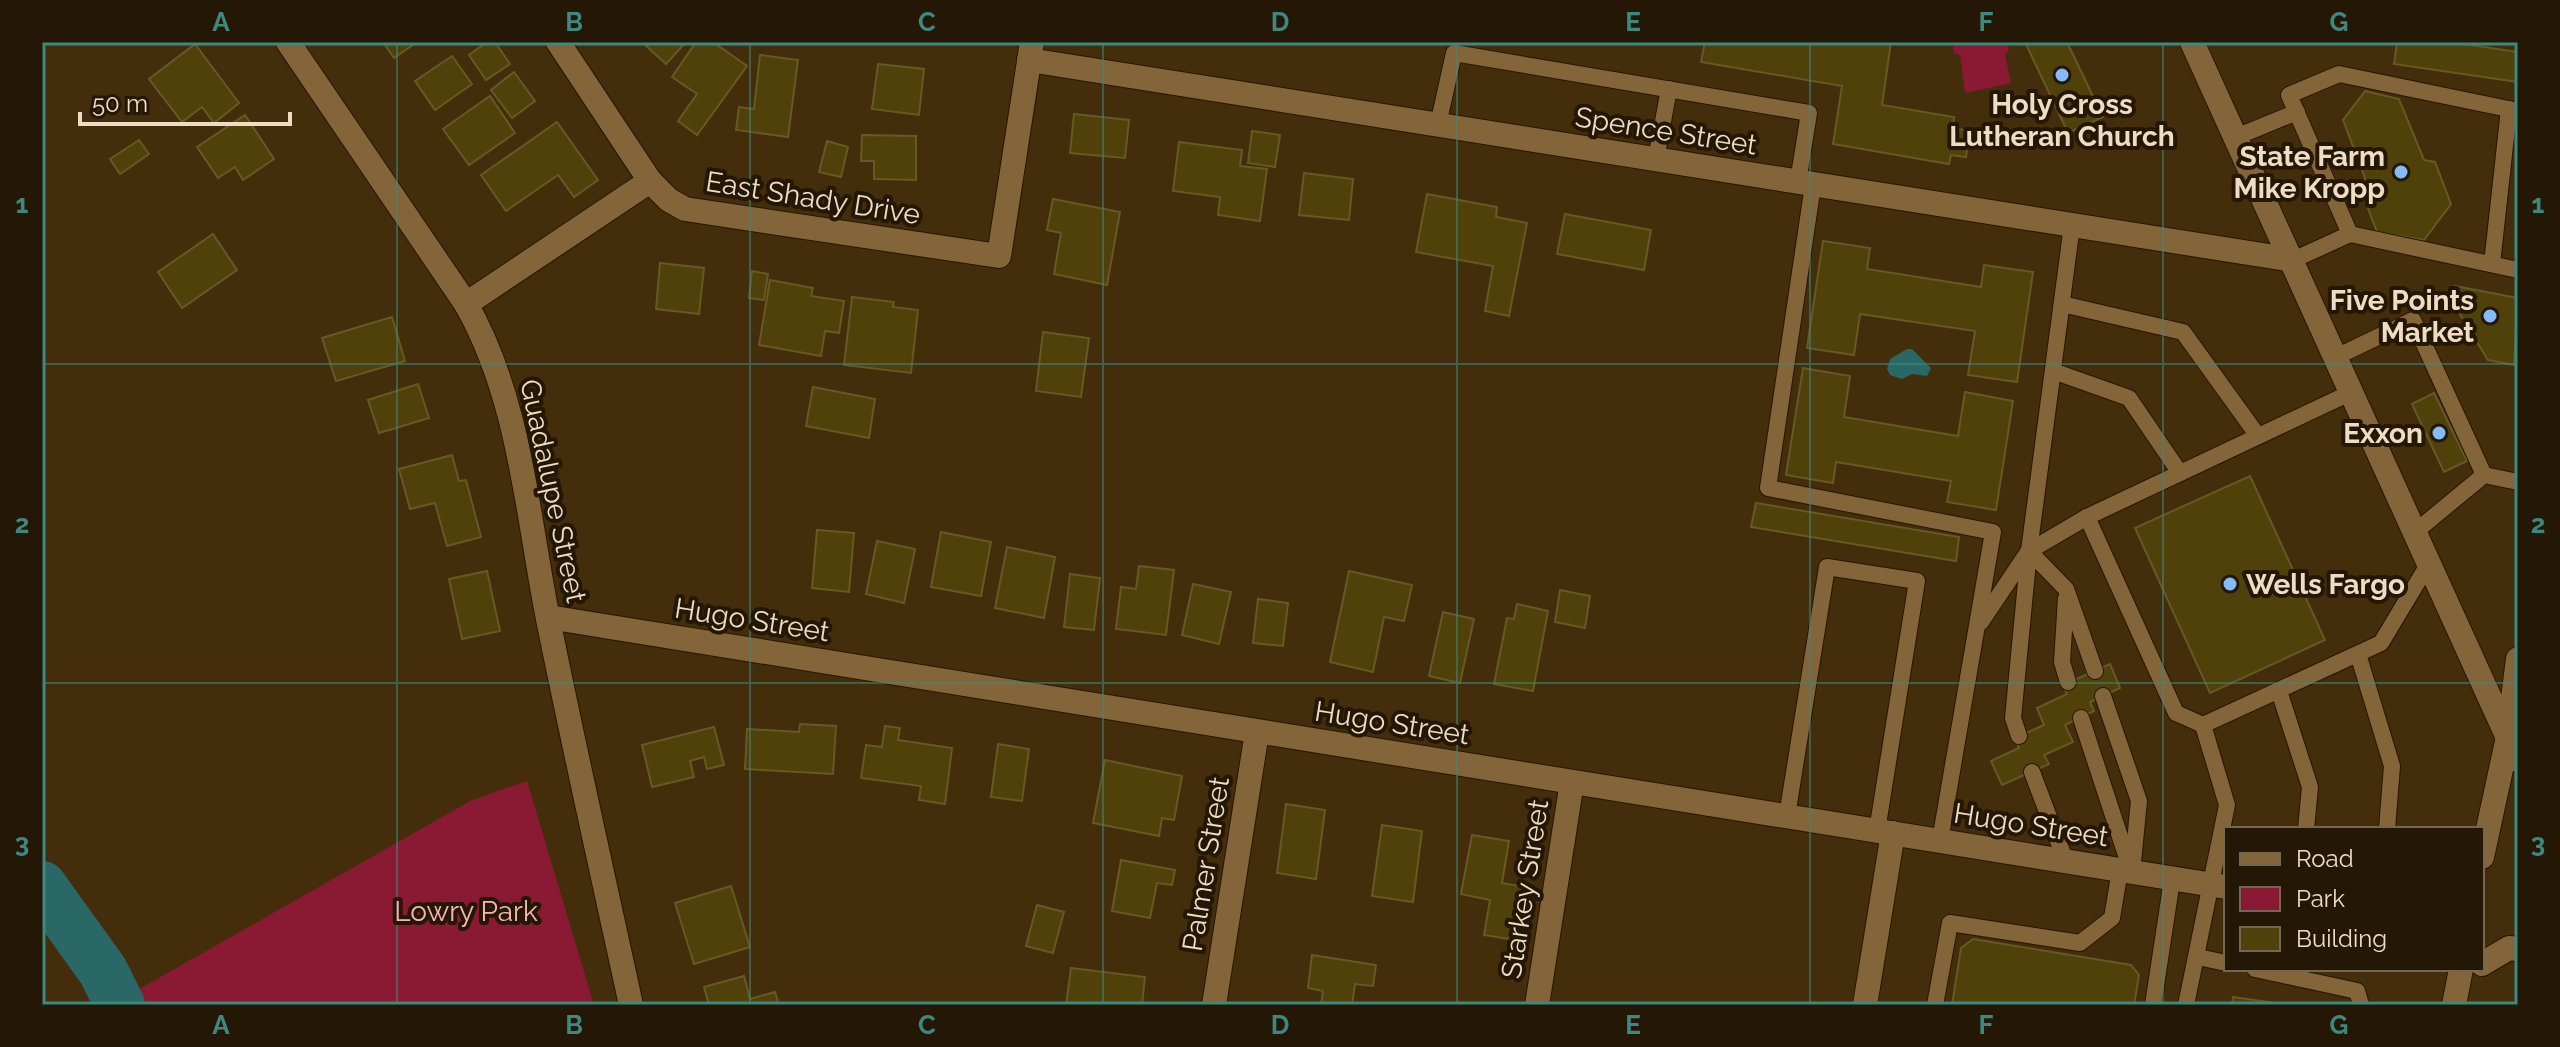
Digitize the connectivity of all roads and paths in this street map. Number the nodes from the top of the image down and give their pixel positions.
1 (288, 42) edge
2 (558, 42) edge
3 (2196, 43) edge
4 (1030, 51) edge
5 (1669, 89) junction
6 (2514, 110) edge
7 (2297, 112) junction
8 (1438, 125) junction
9 (2236, 137) junction
10 (1656, 159) junction
11 (650, 181) junction
12 (1806, 183) junction
13 (2072, 225) junction
14 (2350, 234) junction
15 (2293, 260) junction
16 (2492, 264) junction
17 (2518, 270) edge
18 (466, 304) junction
19 (2062, 304) junction
20 (2336, 357) junction
21 (2053, 371) junction
22 (2352, 392) junction
23 (2258, 436) junction
24 (2180, 473) junction
25 (2484, 475) junction
26 (2518, 482) edge
27 (2087, 517) junction
28 (2415, 532) junction
29 (2029, 551) junction
30 (2429, 563) junction
31 (2066, 589) junction
32 (548, 617) junction
33 (1977, 629) junction
34 (2358, 654) junction
35 (2518, 659) edge
36 (2095, 671) dead end
37 (2068, 682) dead end
38 (2279, 691) junction
39 (2103, 696) dead end
40 (2081, 718) dead end
41 (2203, 725) junction
42 (1257, 732) junction
43 (2019, 736) dead end
44 (2508, 737) junction
45 (2518, 760) edge
46 (2032, 772) dead end
47 (1572, 782) junction
48 (1787, 816) junction
49 (2225, 827) edge
50 (2306, 827) edge
51 (2387, 827) edge
52 (1885, 832) junction
53 (2224, 832) edge
54 (1940, 841) junction
55 (2484, 848) edge
56 (2066, 862) junction
57 (2126, 871) junction
58 (2172, 880) junction
59 (2218, 885) edge
60 (2518, 949) edge
61 (2198, 957) junction
62 (2224, 963) edge
63 (2484, 963) edge
64 (2264, 971) edge
65 (2465, 972) edge
66 (631, 1005) edge
67 (1214, 1005) edge
68 (1537, 1005) edge
69 (1865, 1005) edge
70 (1935, 1005) edge
71 (2153, 1005) edge
72 (2186, 1005) edge
73 (2361, 1005) edge
74 (2454, 1005) edge

1 - 18 street, Guadalupe Street
2 - 11 street, East Shady Drive
3 - 9 street
4 - 8 street, Spence Street
4 - 11 street, East Shady Drive
5 - 8 lane
5 - 10 lane
5 - 12 lane
6 - 7 lane
6 - 16 lane
7 - 9 lane
7 - 14 lane
8 - 10 street, Spence Street
9 - 15 street
10 - 12 street, Spence Street
11 - 18 street
12 - 13 street, Spence Street
12 - 33 lane
13 - 15 street, Spence Street
13 - 19 lane
14 - 15 lane
14 - 16 lane
15 - 20 street
16 - 17 lane
18 - 32 street, Guadalupe Street
19 - 21 lane
19 - 23 lane
20 - 22 street
20 - 25 lane
21 - 24 lane
21 - 29 lane
22 - 23 lane
22 - 28 street
23 - 24 lane
24 - 27 lane
25 - 26 lane
25 - 28 lane
27 - 29 lane
27 - 41 lane
28 - 30 street
29 - 31 lane
29 - 33 lane
29 - 43 lane
30 - 34 lane
30 - 44 street
31 - 36 lane
31 - 37 lane
32 - 42 street, Hugo Street
32 - 66 street, Guadalupe Street
33 - 54 lane
34 - 38 lane
34 - 51 lane
35 - 44 street
38 - 41 lane
38 - 50 lane
39 - 57 lane
40 - 57 lane
41 - 49 lane
42 - 47 street, Hugo Street
42 - 67 street, Palmer Street
44 - 45 street
44 - 55 street
46 - 56 lane
47 - 48 street, Hugo Street
47 - 68 street, Starkey Street
48 - 52 street, Hugo Street
48 - 52 lane
52 - 54 street, Hugo Street
52 - 69 street
53 - 59 lane
54 - 56 street, Hugo Street
56 - 57 street, Hugo Street
57 - 58 street, Hugo Street
57 - 70 lane
58 - 59 street, Hugo Street
58 - 71 lane
59 - 61 lane
60 - 63 street
61 - 62 lane
61 - 72 lane
64 - 73 lane
65 - 74 street

